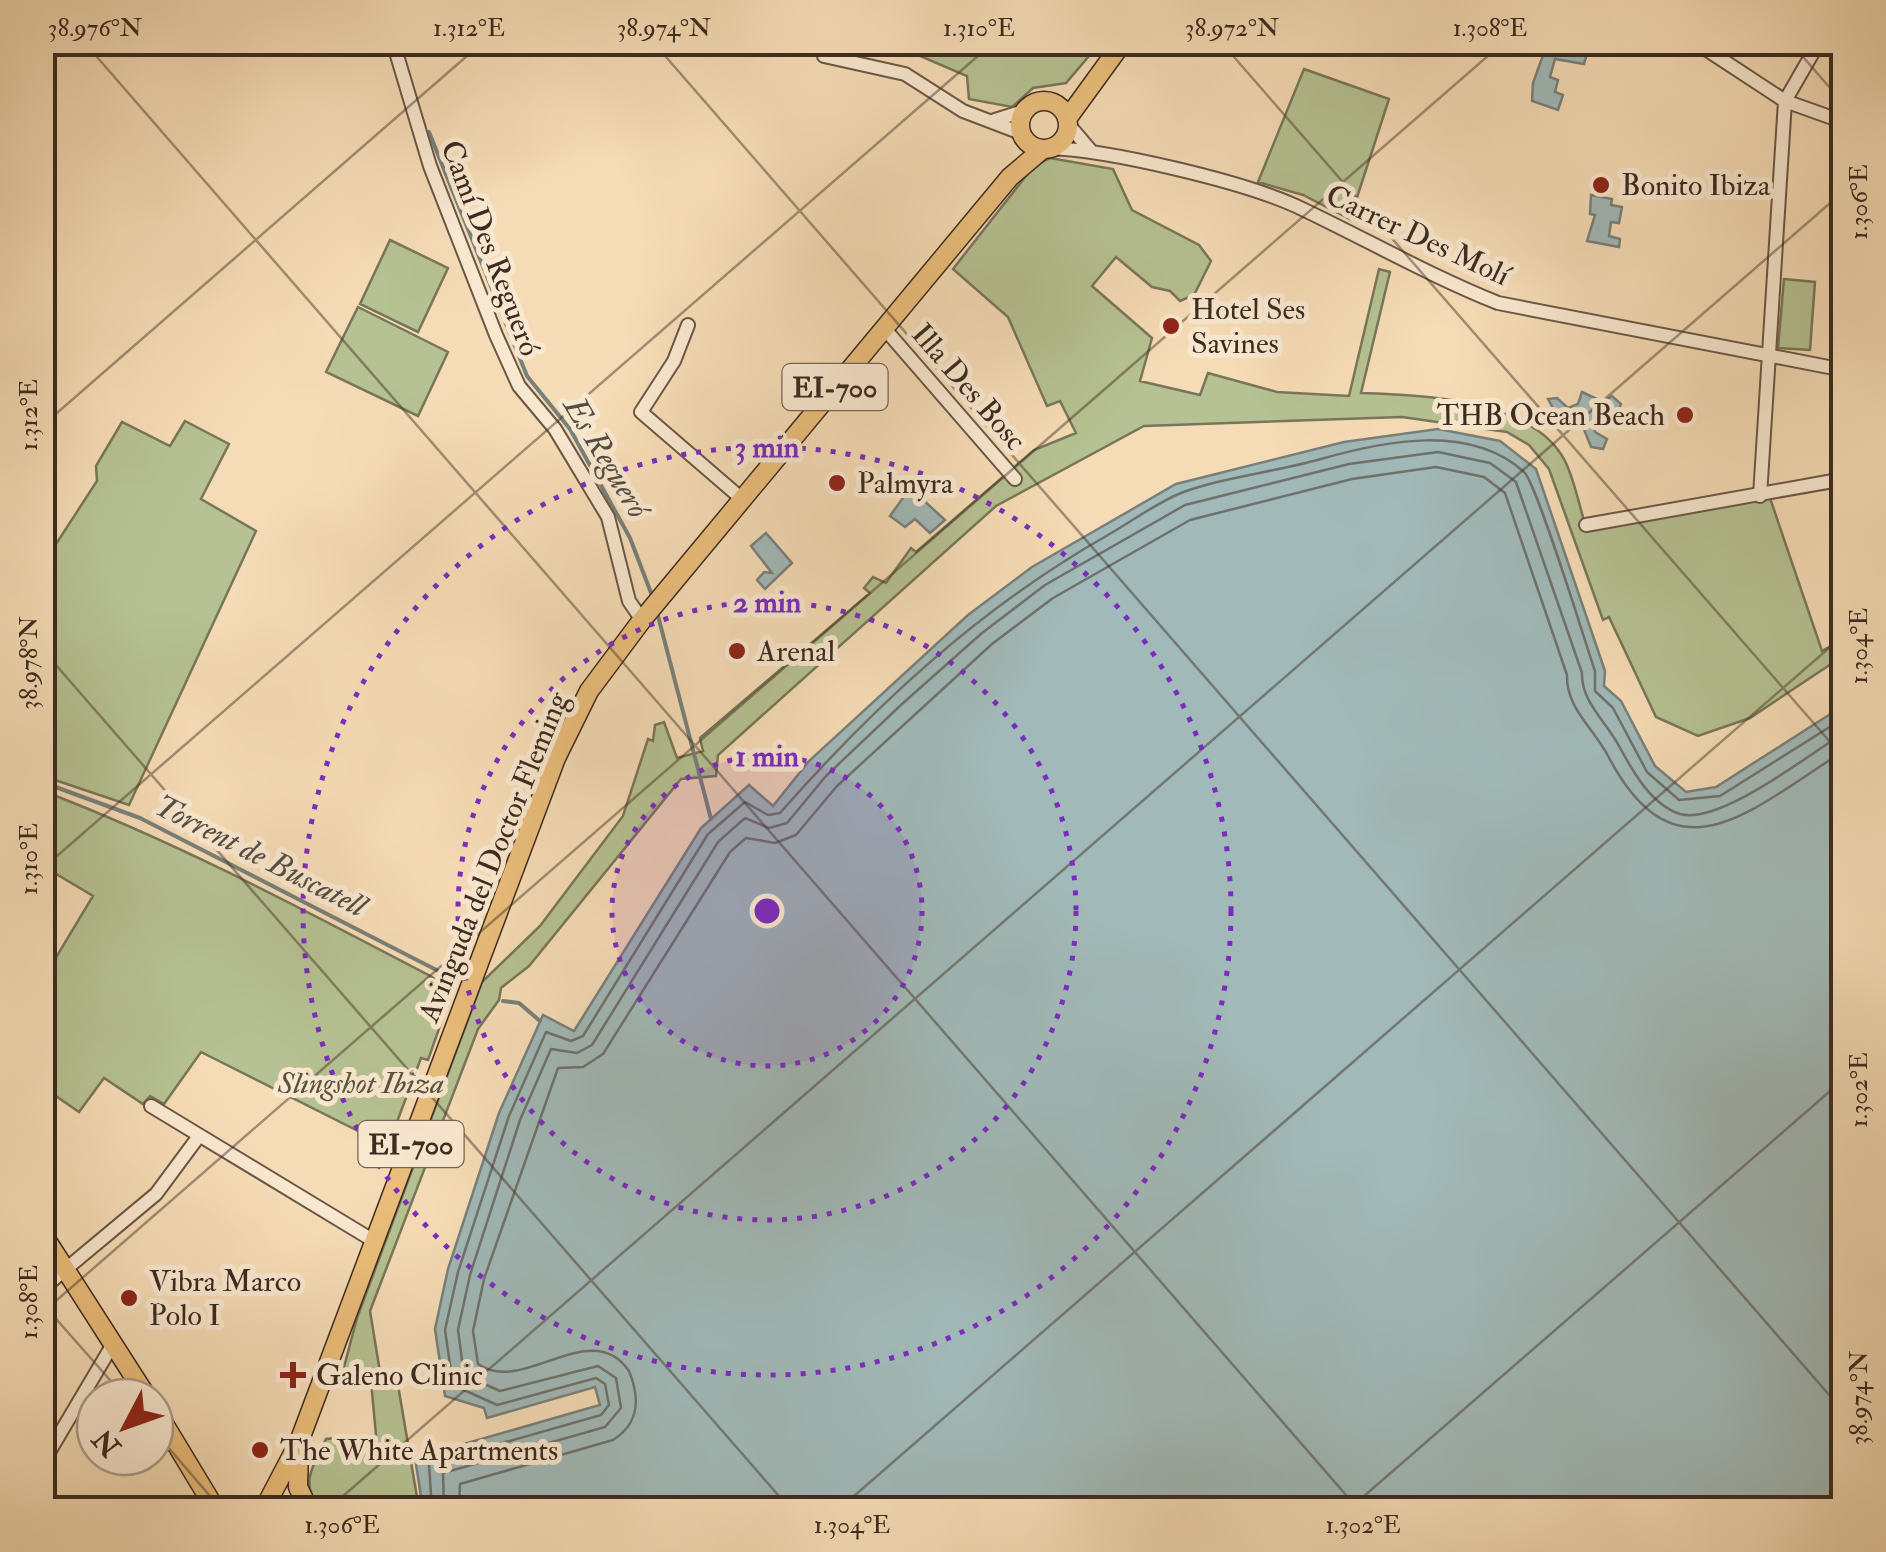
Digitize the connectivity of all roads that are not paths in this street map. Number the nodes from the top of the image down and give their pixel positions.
1 (393, 42) edge
2 (1123, 42) edge
3 (1695, 42) edge
4 (1819, 42) edge
5 (826, 49) edge
6 (1092, 79) junction
7 (1785, 101) junction
8 (1055, 103) junction
9 (1024, 111) junction
10 (992, 120) junction
11 (1068, 122) junction
12 (1844, 122) edge
13 (1022, 134) junction
14 (1046, 149) junction
15 (1093, 152) junction
16 (1010, 177) junction
17 (688, 325) dead end
18 (884, 328) junction
19 (1772, 355) junction
20 (1844, 370) edge
21 (1015, 478) dead end
22 (1844, 479) edge
23 (1760, 496) junction
24 (742, 500) junction
25 (1586, 525) dead end
26 (650, 609) junction
27 (151, 1106) dead end
28 (198, 1136) junction
29 (42, 1233) edge
30 (374, 1241) junction
31 (65, 1268) junction
32 (42, 1290) edge
33 (113, 1344) junction
34 (134, 1377) edge
35 (175, 1442) edge
36 (300, 1442) junction
37 (44, 1465) edge
38 (213, 1502) edge
39 (263, 1508) edge
40 (228, 1510) edge
41 (308, 1510) edge

1 - 26 street, Camí Des Regueró
2 - 6 main road, Avinguda del Doctor Fleming / EI-700
3 - 7 street
4 - 7 street
5 - 10 street
6 - 8 main road, Avinguda del Doctor Fleming / EI-700
6 - 11 main road, Avinguda del Doctor Fleming / EI-700
7 - 12 street
7 - 19 street
8 - 9 main road, Avinguda del Doctor Fleming / EI-700
8 - 11 main road
9 - 10 street
9 - 13 main road, Avinguda del Doctor Fleming / EI-700
10 - 13 street
11 - 14 main road, Avinguda del Doctor Fleming / EI-700
11 - 15 street
13 - 14 main road
13 - 16 main road, Avinguda del Doctor Fleming / EI-700
14 - 15 street, Carrer Des Molí
14 - 16 main road, Avinguda del Doctor Fleming / EI-700
15 - 19 street, Carrer Des Molí
16 - 18 main road, Avinguda del Doctor Fleming / EI-700
17 - 24 street
18 - 21 street, Illa Des Bosc
18 - 24 main road, Avinguda del Doctor Fleming / EI-700
19 - 20 street, Carrer Des Molí
19 - 23 street
22 - 23 street
23 - 25 street
24 - 26 main road, Avinguda del Doctor Fleming / EI-700
26 - 30 main road, Avinguda del Doctor Fleming / EI-700
27 - 28 street
28 - 30 street
28 - 31 street
29 - 31 main road
30 - 36 main road, Avinguda del Doctor Fleming / EI-700
31 - 32 street
31 - 33 main road
33 - 34 main road
33 - 37 street
35 - 38 main road
36 - 39 main road, Avinguda del Doctor Fleming / EI-700
36 - 41 main road, Avinguda del Doctor Fleming / EI-700
38 - 40 main road
39 - 41 main road

